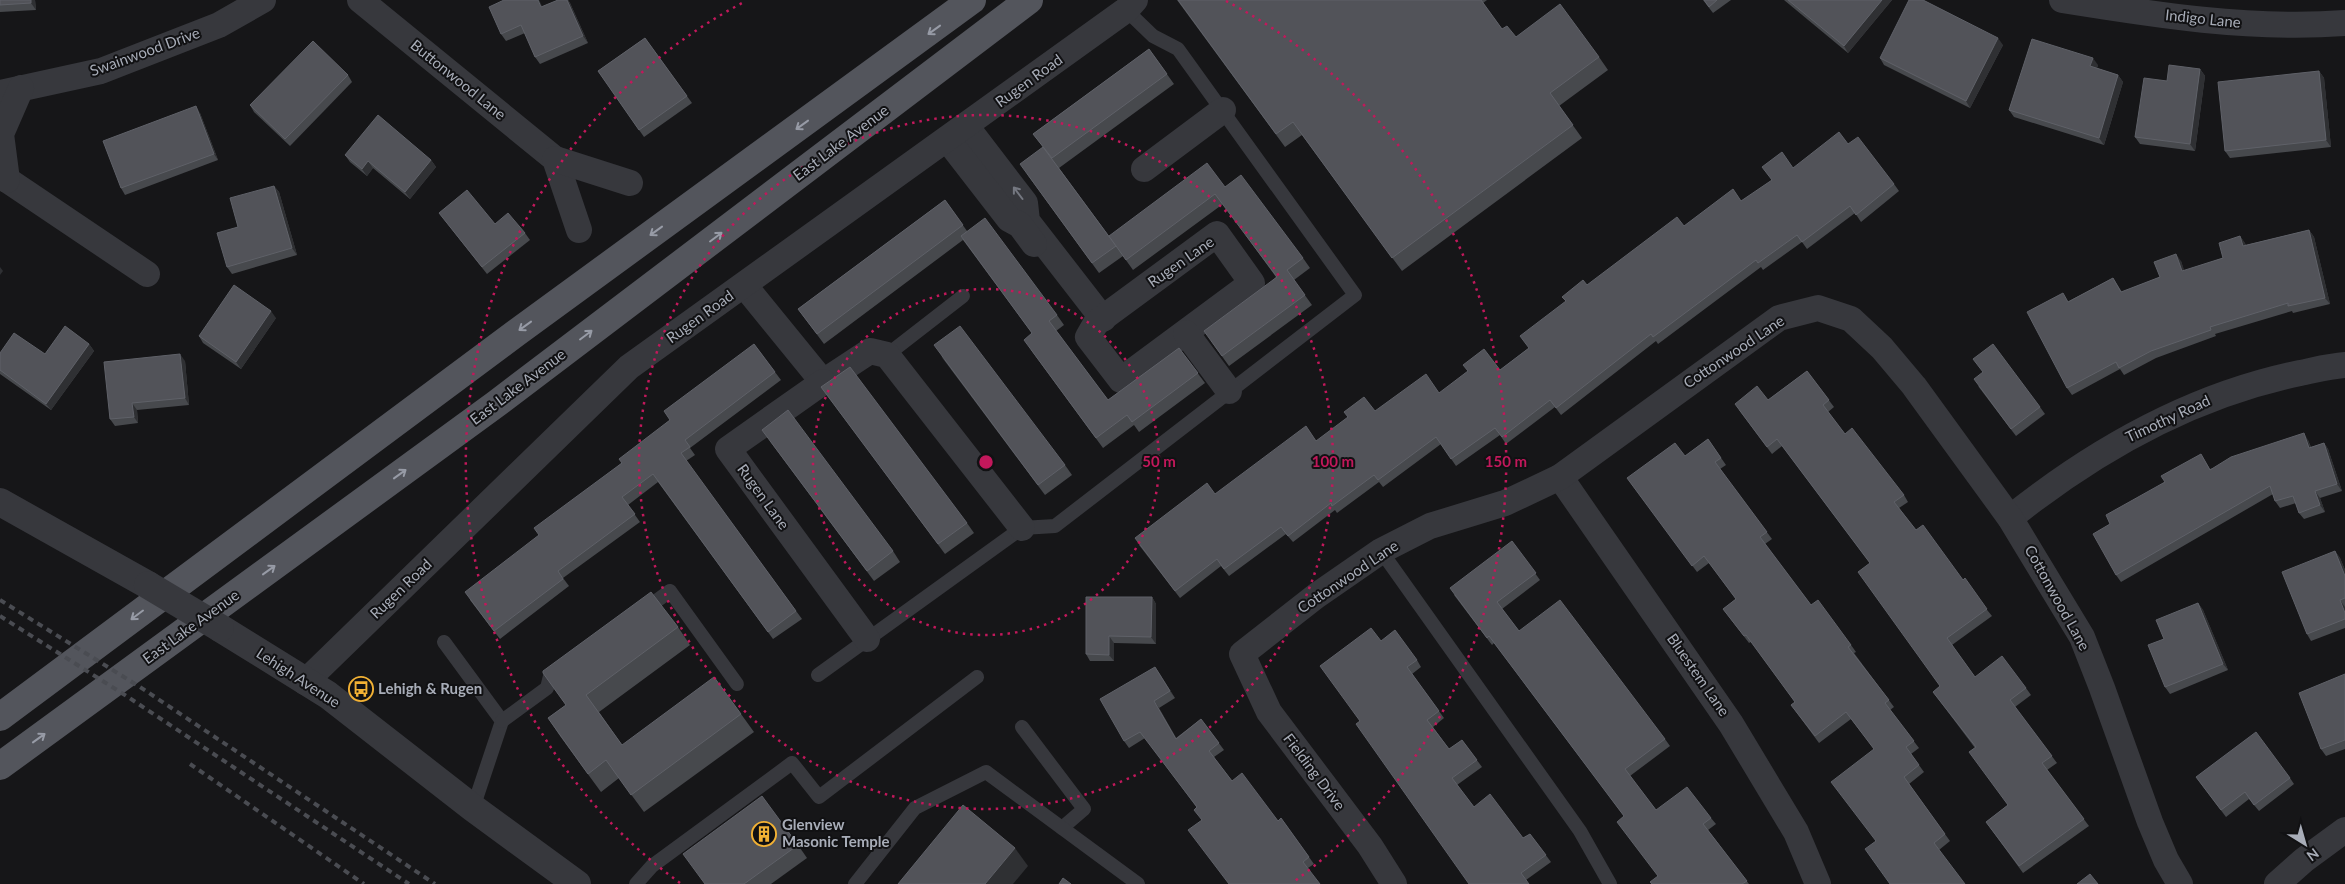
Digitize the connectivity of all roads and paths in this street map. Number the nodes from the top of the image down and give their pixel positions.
1 (263, 0) edge
2 (360, 0) edge
3 (972, 0) edge
4 (1029, 0) edge
5 (2062, 0) edge
6 (1131, 5) edge
7 (2345, 23) edge
8 (10, 91) edge
9 (1223, 110) junction
10 (957, 133) junction
11 (555, 159) junction
12 (1144, 169) dead end
13 (4, 177) edge
14 (630, 183) dead end
15 (579, 230) dead end
16 (147, 274) dead end
17 (744, 285) junction
18 (963, 296) dead end
19 (1100, 321) junction
20 (1186, 332) junction
21 (887, 355) junction
22 (2345, 365) edge
23 (823, 382) junction
24 (1229, 391) junction
25 (1560, 477) junction
26 (0, 502) edge
27 (2010, 518) junction
28 (1022, 528) junction
29 (1381, 551) junction
30 (630, 619) edge
31 (867, 639) junction
32 (444, 642) dead end
33 (1242, 654) joint
34 (574, 659) edge
35 (818, 675) dead end
36 (977, 677) dead end
37 (305, 682) junction
38 (737, 684) dead end
39 (0, 716) edge
40 (502, 721) junction
41 (1022, 727) dead end
42 (0, 766) edge
43 (472, 808) junction
44 (1062, 828) junction
45 (2345, 830) edge
46 (577, 884) edge
47 (636, 884) edge
48 (855, 884) edge
49 (1138, 884) edge
50 (1394, 884) edge
51 (1610, 884) edge
52 (1818, 884) edge
53 (2180, 884) edge
54 (2277, 884) edge

1 - 8 street, Swainwood Drive
2 - 11 street, Buttonwood Lane
3 -> 39 main road
42 -> 4 main road, East Lake Avenue
5 - 7 street, Indigo Lane
6 - 9 lane
6 - 10 street, Rugen Road
8 - 13 street, Swainwood Drive
9 - 12 street
9 - 24 lane
10 - 17 street, Rugen Road
10 - 19 street
11 - 14 street, Buttonwood Lane
11 - 15 street
13 - 16 street, Swainwood Drive
17 - 23 street
17 - 37 street, Rugen Road
18 - 21 lane
19 - 20 street, Rugen Lane
19 - 20 street, Rugen Lane
20 - 24 street
21 - 23 street, Rugen Lane
21 - 28 street
22 - 27 street, Timothy Road
23 - 31 street, Rugen Lane
24 - 28 lane
25 - 27 street, Cottonwood Lane
25 - 29 street, Cottonwood Lane
25 - 52 street, Bluestem Lane
26 - 37 street, Lehigh Avenue, bridge
27 - 53 street, Cottonwood Lane
28 - 31 lane
29 - 33 street, Cottonwood Lane
29 - 51 lane
30 - 38 lane
31 - 35 lane
32 - 40 lane
33 - 50 street, Fielding Drive
34 - 40 lane
36 - 47 lane
37 - 43 street, Lehigh Avenue
40 - 43 lane
41 - 44 lane
43 - 46 street, Lehigh Avenue
44 - 48 lane
44 - 49 lane
45 - 54 street

